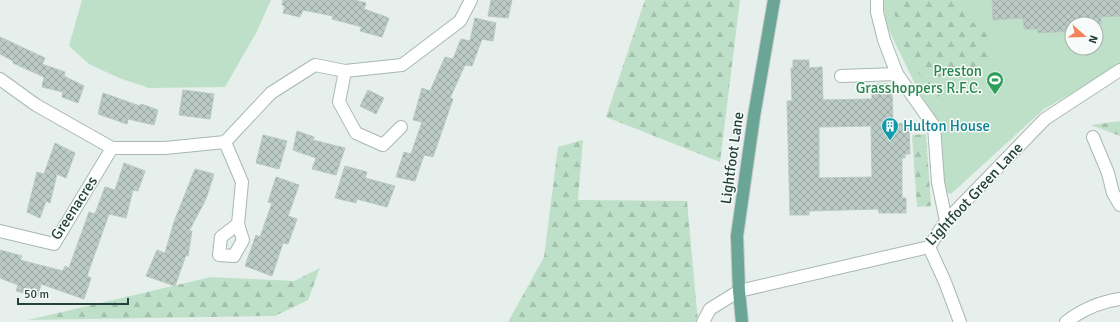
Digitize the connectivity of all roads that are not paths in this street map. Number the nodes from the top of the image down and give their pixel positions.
1 (471, 0) edge
2 (774, 0) edge
3 (877, 0) edge
4 (1120, 70) edge
5 (345, 71) junction
6 (897, 74) junction
7 (841, 76) dead end
8 (0, 79) edge
9 (401, 127) dead end
10 (1093, 137) dead end
11 (225, 142) junction
12 (112, 148) junction
13 (1120, 206) edge
14 (946, 221) junction
15 (238, 224) dead end
16 (0, 231) edge
17 (928, 247) junction
18 (738, 291) junction
19 (1120, 299) edge
20 (703, 322) edge
21 (742, 322) edge
22 (960, 322) edge
23 (1066, 322) edge

1 - 5 street
2 - 18 main road, Lightfoot Lane
3 - 6 street
4 - 14 street, Lightfoot Green Lane
5 - 9 street
5 - 11 street
6 - 7 street
6 - 14 street
8 - 12 street
10 - 13 street
11 - 12 street
11 - 15 street
12 - 16 street, Greenacres
14 - 17 street, Lightfoot Green Lane
17 - 18 street, Lightfoot Green Lane
17 - 22 street
18 - 20 street, Lightfoot Green Lane
18 - 21 main road, Lightfoot Lane
19 - 23 street

